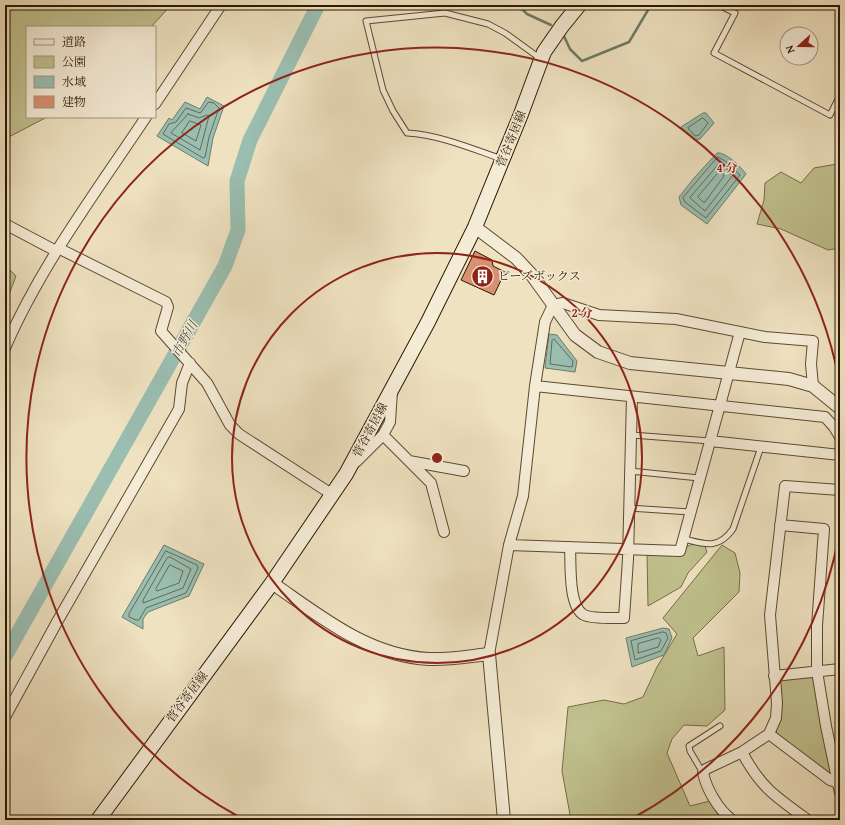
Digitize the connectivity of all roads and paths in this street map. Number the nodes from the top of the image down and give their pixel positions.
1 (221, 5) edge
2 (579, 5) edge
3 (720, 5) edge
4 (541, 59) junction
5 (840, 95) edge
6 (156, 102) edge
7 (145, 118) edge
8 (502, 160) junction
9 (5, 224) edge
10 (475, 227) junction
11 (57, 250) junction
12 (553, 305) junction
13 (740, 332) junction
14 (5, 348) edge
15 (188, 361) junction
16 (728, 372) junction
17 (535, 386) junction
18 (813, 386) junction
19 (393, 388) junction
20 (632, 397) junction
21 (720, 406) junction
22 (840, 408) edge
23 (382, 435) junction
24 (632, 435) junction
25 (840, 437) edge
26 (710, 441) junction
27 (760, 447) junction
28 (840, 455) edge
29 (409, 461) junction
30 (349, 469) junction
31 (464, 471) dead end
32 (630, 471) junction
33 (699, 478) junction
34 (840, 490) edge
35 (333, 495) junction
36 (629, 508) junction
37 (690, 512) junction
38 (780, 526) junction
39 (444, 532) dead end
40 (684, 539) junction
41 (509, 545) junction
42 (570, 547) junction
43 (628, 549) junction
44 (272, 584) junction
45 (489, 654) junction
46 (840, 669) edge
47 (818, 671) junction
48 (774, 676) junction
49 (5, 717) edge
50 (720, 726) dead end
51 (769, 734) junction
52 (742, 752) junction
53 (703, 773) junction
54 (836, 782) junction
55 (840, 793) edge
56 (98, 820) edge
57 (504, 820) edge
58 (732, 820) edge
59 (808, 820) edge

1 - 6 street
2 - 4 main road, 菅谷寄居線
3 - 5 lane
4 - 8 main road, 菅谷寄居線
4 - 8 lane
7 - 11 street
8 - 10 main road, 菅谷寄居線
9 - 11 street
10 - 12 street
10 - 19 main road, 菅谷寄居線
11 - 14 street
11 - 15 street
12 - 13 street
12 - 16 street
12 - 17 street
13 - 16 street
13 - 18 street
15 - 35 street
15 - 49 street
16 - 18 street
16 - 21 street
17 - 20 street
17 - 41 street
18 - 22 street
19 - 23 street
19 - 30 main road, 菅谷寄居線
20 - 21 street
20 - 24 street
21 - 25 street
21 - 26 street
23 - 29 street
23 - 30 street
24 - 26 lane
24 - 32 street
26 - 27 street
26 - 33 street
27 - 28 street
27 - 40 lane
29 - 31 street
29 - 39 street
30 - 35 main road, 菅谷寄居線
32 - 33 lane
32 - 36 street
33 - 37 street
34 - 38 street
35 - 44 main road, 菅谷寄居線
36 - 37 lane
36 - 43 street
37 - 40 street
38 - 47 street
38 - 48 street
40 - 43 street
41 - 42 street
41 - 45 street
42 - 43 street
42 - 43 street
44 - 45 street
44 - 56 main road, 菅谷寄居線
45 - 57 street
46 - 47 street
47 - 48 street
47 - 54 street
48 - 51 street
50 - 53 lane
51 - 52 street
51 - 54 street
52 - 53 street
52 - 59 street
53 - 58 street
54 - 55 street

